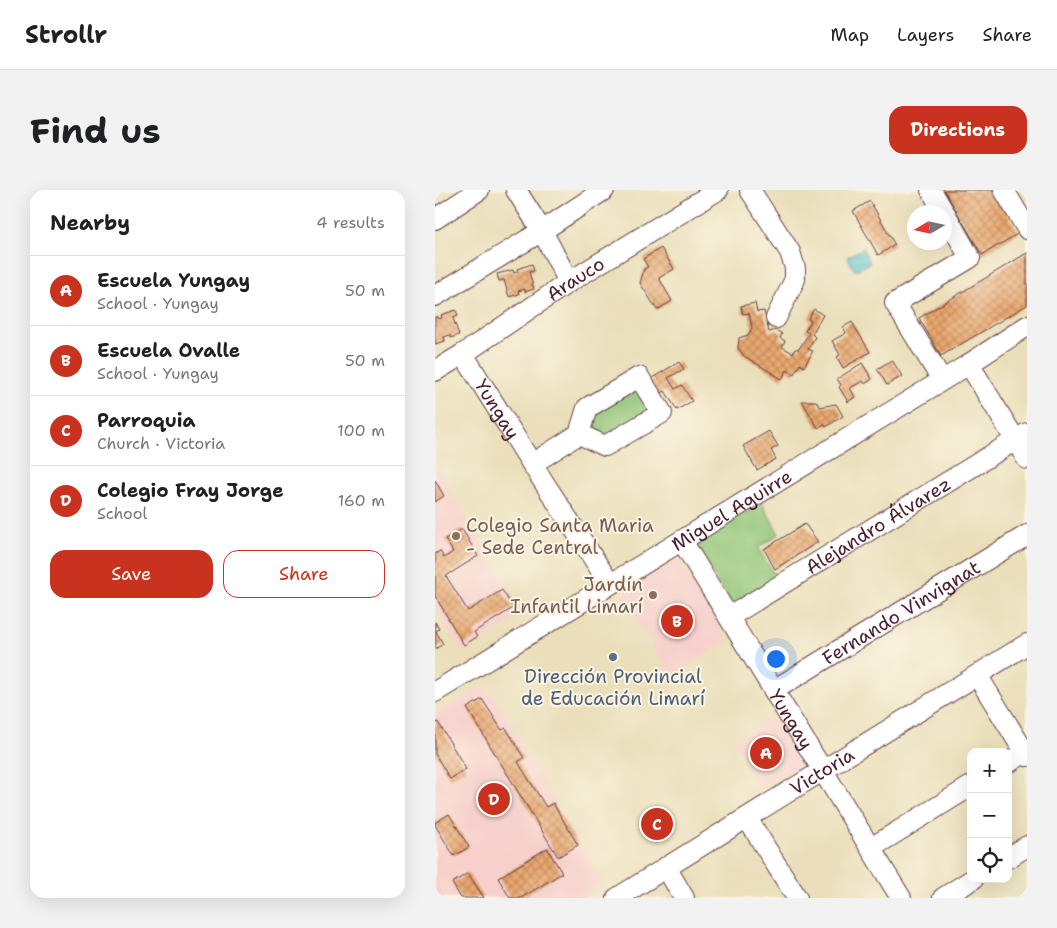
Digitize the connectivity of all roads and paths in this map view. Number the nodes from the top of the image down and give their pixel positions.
1 (479, 190) edge
2 (516, 190) edge
3 (604, 190) edge
4 (718, 190) edge
5 (751, 190) edge
6 (931, 190) edge
7 (1004, 190) edge
8 (939, 205) edge
9 (435, 218) edge
10 (952, 227) edge
11 (1027, 229) edge
12 (542, 231) junction
13 (569, 282) junction
14 (435, 296) edge
15 (775, 318) dead end
16 (1027, 326) edge
17 (463, 354) junction
18 (969, 364) junction
19 (435, 372) edge
20 (942, 380) junction
21 (579, 434) dead end
22 (1021, 436) edge
23 (1027, 460) edge
24 (532, 464) junction
25 (1027, 535) edge
26 (682, 541) junction
27 (610, 584) junction
28 (729, 617) junction
29 (1027, 644) edge
30 (977, 675) junction
31 (774, 690) junction
32 (435, 692) edge
33 (1022, 756) edge
34 (823, 770) junction
35 (967, 788) edge
36 (747, 818) junction
37 (1027, 846) edge
38 (871, 848) junction
39 (1012, 855) edge
40 (666, 867) junction
41 (967, 883) edge
42 (617, 898) edge
43 (684, 898) edge
44 (797, 898) edge
45 (901, 898) edge
46 (943, 898) edge

1 - 9 street
2 - 12 street
3 - 12 street
4 - 13 street, Arauco
5 - 15 street
6 - 8 street
7 - 11 street
10 - 20 street
12 - 13 street
12 - 14 street
13 - 17 street, Arauco
16 - 18 street, Miguel Aguirre
17 - 19 street, Arauco
17 - 24 street, Yungay
18 - 20 street, Miguel Aguirre
18 - 22 street
20 - 26 street, Miguel Aguirre
21 - 24 street
22 - 23 street
22 - 28 street, Alejandro Álvarez
24 - 27 street, Yungay
25 - 31 street, Fernando Vinvignat
26 - 27 street, Miguel Aguirre
26 - 28 street, Yungay
27 - 32 street, Miguel Aguirre
28 - 31 street, Yungay
29 - 30 street, Victoria
30 - 33 street
30 - 34 street, Victoria
31 - 34 street, Yungay
34 - 36 street, Victoria
34 - 38 street, Yungay
35 - 38 street
36 - 40 street, Victoria
36 - 44 street
37 - 39 street
38 - 45 street, Yungay
40 - 42 street, Victoria
40 - 43 street
41 - 46 street

